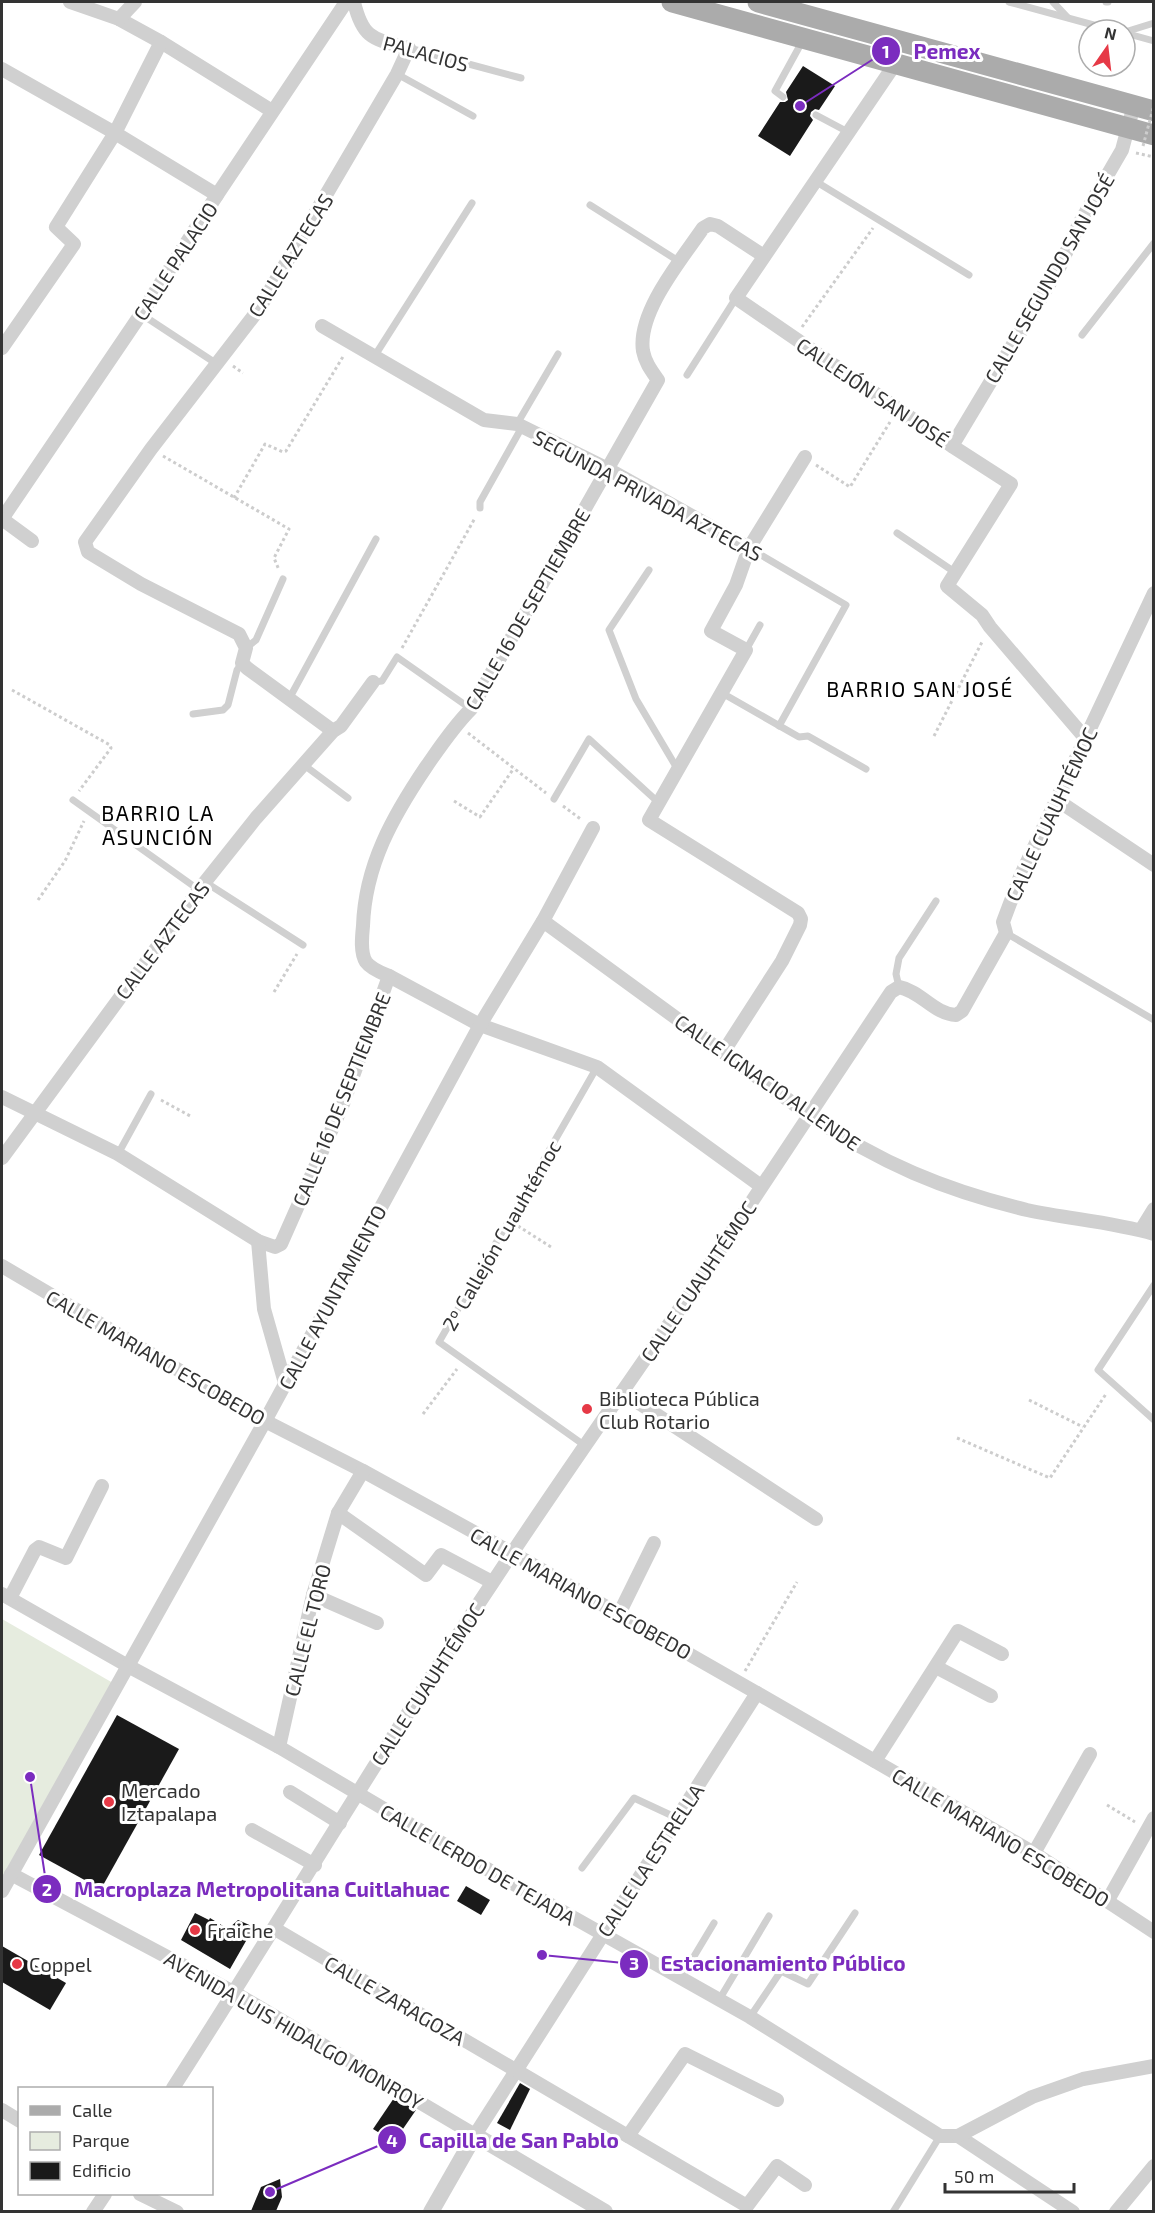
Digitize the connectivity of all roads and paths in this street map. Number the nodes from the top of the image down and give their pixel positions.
1 (70, 2) edge
2 (135, 2) edge
3 (346, 2) edge
4 (354, 2) edge
5 (672, 2) edge
6 (758, 2) edge
7 (1009, 2) edge
8 (1053, 2) edge
9 (1068, 18) junction
10 (120, 19) junction
11 (1077, 20) edge
12 (1154, 24) edge
13 (1137, 29) edge
14 (1137, 36) edge
15 (805, 38) junction
16 (1154, 41) edge
17 (161, 42) junction
18 (409, 48) junction
19 (895, 64) junction
20 (2, 69) edge
21 (398, 74) junction
22 (521, 78) dead end
23 (783, 97) dead end
24 (1147, 107) edge
25 (272, 111) junction
26 (816, 115) dead end
27 (473, 116) dead end
28 (1128, 128) junction
29 (848, 132) junction
30 (115, 133) junction
31 (1148, 140) edge
32 (1137, 153) dead end
33 (1154, 157) edge
34 (815, 181) junction
35 (217, 195) junction
36 (472, 203) dead end
37 (590, 205) dead end
38 (879, 220) junction
39 (1154, 243) edge
40 (764, 256) junction
41 (680, 262) junction
42 (969, 275) dead end
43 (736, 298) junction
44 (141, 314) junction
45 (322, 326) dead end
46 (1082, 335) dead end
47 (794, 338) junction
48 (351, 344) junction
49 (2, 348) edge
50 (558, 354) dead end
51 (374, 357) junction
52 (217, 364) junction
53 (687, 375) dead end
54 (899, 409) junction
55 (520, 426) junction
56 (952, 447) junction
57 (152, 449) junction
58 (805, 458) joint
59 (608, 469) junction
60 (234, 498) junction
61 (480, 508) joint
62 (2, 519) edge
63 (897, 533) dead end
64 (376, 539) dead end
65 (32, 541) dead end
66 (749, 548) junction
67 (650, 570) dead end
68 (956, 573) junction
69 (283, 579) joint
70 (1154, 593) edge
71 (760, 625) dead end
72 (990, 627) junction
73 (246, 648) junction
74 (746, 650) junction
75 (397, 657) junction
76 (242, 663) junction
77 (373, 682) joint
78 (12, 690) dead end
79 (722, 693) junction
80 (290, 699) junction
81 (471, 709) junction
82 (192, 714) dead end
83 (456, 724) junction
84 (779, 726) junction
85 (333, 731) junction
86 (934, 736) dead end
87 (1086, 739) junction
88 (304, 765) junction
89 (514, 768) junction
90 (866, 769) dead end
91 (678, 770) junction
92 (348, 798) dead end
93 (554, 799) junction
94 (73, 800) joint
95 (1057, 800) junction
96 (454, 801) dead end
97 (659, 803) junction
98 (88, 810) junction
99 (593, 828) joint
100 (1154, 865) edge
101 (202, 886) junction
102 (38, 900) dead end
103 (936, 901) dead end
104 (543, 921) junction
105 (1006, 933) junction
106 (303, 945) joint
107 (389, 976) junction
108 (899, 987) junction
109 (273, 992) dead end
110 (1154, 1020) edge
111 (480, 1025) junction
112 (724, 1051) junction
113 (597, 1067) junction
114 (151, 1094) joint
115 (2, 1097) edge
116 (35, 1113) junction
117 (809, 1115) junction
118 (192, 1117) dead end
119 (118, 1154) junction
120 (2, 1158) edge
121 (761, 1186) junction
122 (1154, 1209) edge
123 (509, 1220) junction
124 (1147, 1232) edge
125 (258, 1241) junction
126 (551, 1247) dead end
127 (2, 1266) edge
128 (1154, 1285) edge
129 (463, 1360) junction
130 (285, 1383) junction
131 (1114, 1383) junction
132 (622, 1392) junction
133 (1029, 1400) dead end
134 (423, 1414) dead end
135 (1154, 1420) edge
136 (265, 1421) junction
137 (1083, 1427) junction
138 (957, 1438) dead end
139 (584, 1444) junction
140 (363, 1471) junction
141 (102, 1486) dead end
142 (338, 1513) junction
143 (816, 1519) dead end
144 (654, 1543) dead end
145 (512, 1553) junction
146 (492, 1582) junction
147 (797, 1582) dead end
148 (313, 1595) junction
149 (6, 1596) edge
150 (619, 1614) junction
151 (377, 1623) dead end
152 (1002, 1654) dead end
153 (128, 1666) junction
154 (936, 1667) junction
155 (739, 1682) junction
156 (758, 1693) junction
157 (991, 1696) dead end
158 (279, 1747) junction
159 (1090, 1754) dead end
160 (874, 1761) junction
161 (290, 1792) dead end
162 (356, 1793) junction
163 (1107, 1805) dead end
164 (677, 1818) junction
165 (340, 1823) junction
166 (1150, 1824) edge
167 (252, 1830) dead end
168 (1034, 1853) junction
169 (315, 1865) junction
170 (582, 1868) dead end
171 (11, 1874) junction
172 (2, 1892) edge
173 (1108, 1900) junction
174 (855, 1913) dead end
175 (769, 1916) dead end
176 (714, 1923) dead end
177 (275, 1929) junction
178 (1154, 1932) edge
179 (602, 1935) junction
180 (681, 1978) junction
181 (235, 1993) junction
182 (719, 2000) junction
183 (750, 2017) junction
184 (1154, 2066) edge
185 (516, 2070) junction
186 (174, 2087) edge
187 (777, 2100) dead end
188 (2, 2110) edge
189 (18, 2120) edge
190 (476, 2135) junction
191 (628, 2136) junction
192 (940, 2136) junction
193 (958, 2136) junction
194 (1154, 2166) edge
195 (805, 2185) dead end
196 (104, 2195) edge
197 (144, 2195) edge
198 (93, 2211) edge
199 (177, 2211) edge
200 (431, 2211) edge
201 (605, 2211) edge
202 (893, 2211) edge
203 (1073, 2211) edge
204 (1116, 2211) edge

1 - 10 street
2 - 10 street
3 - 25 street, CALLE PALACIO
4 - 18 street, PALACIOS
5 - 15 main road
6 - 24 main road
7 - 9 lane
8 - 9 lane
9 - 11 lane
10 - 17 street
12 - 13 lane
14 - 16 lane
15 - 19 main road
15 - 23 lane
17 - 25 street
17 - 30 street
18 - 21 street, CALLE AZTECAS
18 - 22 lane, PALACIOS
19 - 28 main road
19 - 29 street
20 - 30 street
21 - 27 lane
21 - 52 street, CALLE AZTECAS
24 - 28 street, CALLE SEGUNDO SAN JOSÉ
24 - 31 path, bridge
25 - 35 street, CALLE PALACIO
26 - 29 lane
28 - 31 main road
28 - 56 street, CALLE SEGUNDO SAN JOSÉ
29 - 34 street
30 - 35 street
30 - 49 street
32 - 33 path
34 - 38 lane
34 - 40 street
35 - 44 street, CALLE PALACIO
36 - 51 lane
37 - 41 lane
38 - 42 lane
38 - 47 path
39 - 46 lane
40 - 41 street, CALLE 16 DE SEPTIEMBRE
40 - 43 street
41 - 59 street, CALLE 16 DE SEPTIEMBRE
43 - 47 street, CALLEJÓN SAN JOSÉ
43 - 53 lane
44 - 52 lane
44 - 62 street, CALLE PALACIO
45 - 48 street, SEGUNDA PRIVADA AZTECAS
47 - 54 street, CALLEJÓN SAN JOSÉ
48 - 51 street, SEGUNDA PRIVADA AZTECAS
48 - 60 path
50 - 55 lane
51 - 55 street, SEGUNDA PRIVADA AZTECAS
52 - 57 street, CALLE AZTECAS
54 - 56 street, CALLEJÓN SAN JOSÉ
54 - 58 path
55 - 59 street, SEGUNDA PRIVADA AZTECAS
55 - 61 lane
56 - 68 street, CALLEJÓN SAN JOSÉ
57 - 60 path
57 - 73 street, CALLE AZTECAS
58 - 66 street
59 - 66 street, SEGUNDA PRIVADA AZTECAS
59 - 81 street, CALLE 16 DE SEPTIEMBRE
60 - 69 path
61 - 75 path
62 - 65 street
63 - 68 lane
64 - 80 lane
66 - 74 street
66 - 84 lane, SEGUNDA PRIVADA AZTECAS
67 - 91 lane
68 - 72 street
69 - 73 lane
70 - 87 street, CALLE CUAUHTÉMOC
71 - 74 lane
72 - 86 path
72 - 87 street
73 - 76 street
74 - 79 street
75 - 77 lane, CALLE AZTECAS
75 - 81 lane
76 - 80 street
76 - 82 lane
77 - 85 street, CALLE AZTECAS
78 - 94 path
79 - 84 lane
79 - 91 street
80 - 85 street
81 - 83 street, CALLE 16 DE SEPTIEMBRE
83 - 89 path
83 - 107 street, CALLE 16 DE SEPTIEMBRE
84 - 90 lane
85 - 88 street, CALLE AZTECAS
87 - 95 street, CALLE CUAUHTÉMOC
88 - 92 lane
88 - 101 street, CALLE AZTECAS
89 - 93 path
89 - 96 path
91 - 97 street
93 - 97 lane
93 - 99 path
94 - 98 lane
95 - 100 street
95 - 105 street, CALLE CUAUHTÉMOC
97 - 112 street
98 - 101 lane
98 - 102 path
99 - 104 street, CALLE AYUNTAMIENTO
101 - 106 lane
101 - 116 street, CALLE AZTECAS
103 - 108 lane
104 - 111 street, CALLE AYUNTAMIENTO
104 - 112 street, CALLE IGNACIO ALLENDE
105 - 108 street, CALLE CUAUHTÉMOC
105 - 110 lane
106 - 109 path
107 - 111 street
107 - 125 street, CALLE 16 DE SEPTIEMBRE
108 - 117 street, CALLE CUAUHTÉMOC
111 - 113 street
111 - 130 street, CALLE AYUNTAMIENTO
112 - 117 street, CALLE IGNACIO ALLENDE
113 - 121 street
113 - 123 lane, 2º Callejón Cuauhtémoc
114 - 118 path
114 - 119 lane
115 - 116 street
116 - 119 street
116 - 120 street, CALLE AZTECAS
117 - 121 street, CALLE CUAUHTÉMOC
117 - 124 street, CALLE IGNACIO ALLENDE
119 - 125 street
121 - 132 street, CALLE CUAUHTÉMOC
122 - 124 street
123 - 126 path
123 - 129 lane, 2º Callejón Cuauhtémoc
125 - 130 street
127 - 136 street, CALLE MARIANO ESCOBEDO
128 - 131 lane
129 - 134 path
129 - 139 lane, 2º Callejón Cuauhtémoc
130 - 136 street, CALLE AYUNTAMIENTO
131 - 135 lane
131 - 137 path
132 - 139 street, CALLE CUAUHTÉMOC
132 - 143 street
133 - 137 path
136 - 140 street, CALLE MARIANO ESCOBEDO
136 - 153 street, CALLE AYUNTAMIENTO
137 - 138 path
139 - 145 street, CALLE CUAUHTÉMOC
140 - 142 street, CALLE EL TORO
140 - 145 street, CALLE MARIANO ESCOBEDO
141 - 149 street
142 - 146 street
142 - 148 street, CALLE EL TORO
144 - 150 street
145 - 146 street, CALLE CUAUHTÉMOC
145 - 150 street, CALLE MARIANO ESCOBEDO
146 - 162 street, CALLE CUAUHTÉMOC
147 - 155 path
148 - 151 street
148 - 158 street, CALLE EL TORO
149 - 153 street, CALLE LERDO DE TEJADA
150 - 155 street, CALLE MARIANO ESCOBEDO
152 - 154 street
153 - 158 street, CALLE LERDO DE TEJADA
153 - 171 street, CALLE AYUNTAMIENTO
154 - 157 street
154 - 160 street
155 - 156 street, CALLE MARIANO ESCOBEDO
156 - 160 street, CALLE MARIANO ESCOBEDO
156 - 164 street, CALLE LA ESTRELLA
158 - 162 street, CALLE LERDO DE TEJADA
159 - 168 street
160 - 168 street, CALLE MARIANO ESCOBEDO
161 - 165 street
162 - 165 street, CALLE CUAUHTÉMOC
162 - 179 street, CALLE LERDO DE TEJADA
163 - 166 path
164 - 170 lane
164 - 179 street, CALLE LA ESTRELLA
165 - 169 street, CALLE CUAUHTÉMOC
166 - 173 street
167 - 169 street
168 - 173 street, CALLE MARIANO ESCOBEDO
169 - 177 street, CALLE CUAUHTÉMOC
171 - 172 street, CALLE AYUNTAMIENTO
171 - 181 street, AVENIDA LUIS HIDALGO MONROY
173 - 178 street, CALLE MARIANO ESCOBEDO
174 - 183 lane
175 - 182 lane
176 - 180 lane
177 - 181 street, CALLE CUAUHTÉMOC
177 - 185 street, CALLE ZARAGOZA
179 - 180 street, CALLE LERDO DE TEJADA
179 - 185 street, CALLE LA ESTRELLA
180 - 182 street, CALLE LERDO DE TEJADA
181 - 186 street, CALLE CUAUHTÉMOC
181 - 190 street, AVENIDA LUIS HIDALGO MONROY
182 - 183 street, CALLE LERDO DE TEJADA
183 - 192 street, CALLE LERDO DE TEJADA
184 - 193 street
185 - 190 street, CALLE LA ESTRELLA
185 - 191 street, CALLE ZARAGOZA
187 - 191 street
188 - 189 street
190 - 200 street, CALLE LA ESTRELLA
190 - 201 street, AVENIDA LUIS HIDALGO MONROY
191 - 195 street, CALLE ZARAGOZA
192 - 193 street
192 - 202 lane
193 - 203 street
194 - 204 street
196 - 198 street
197 - 199 street

